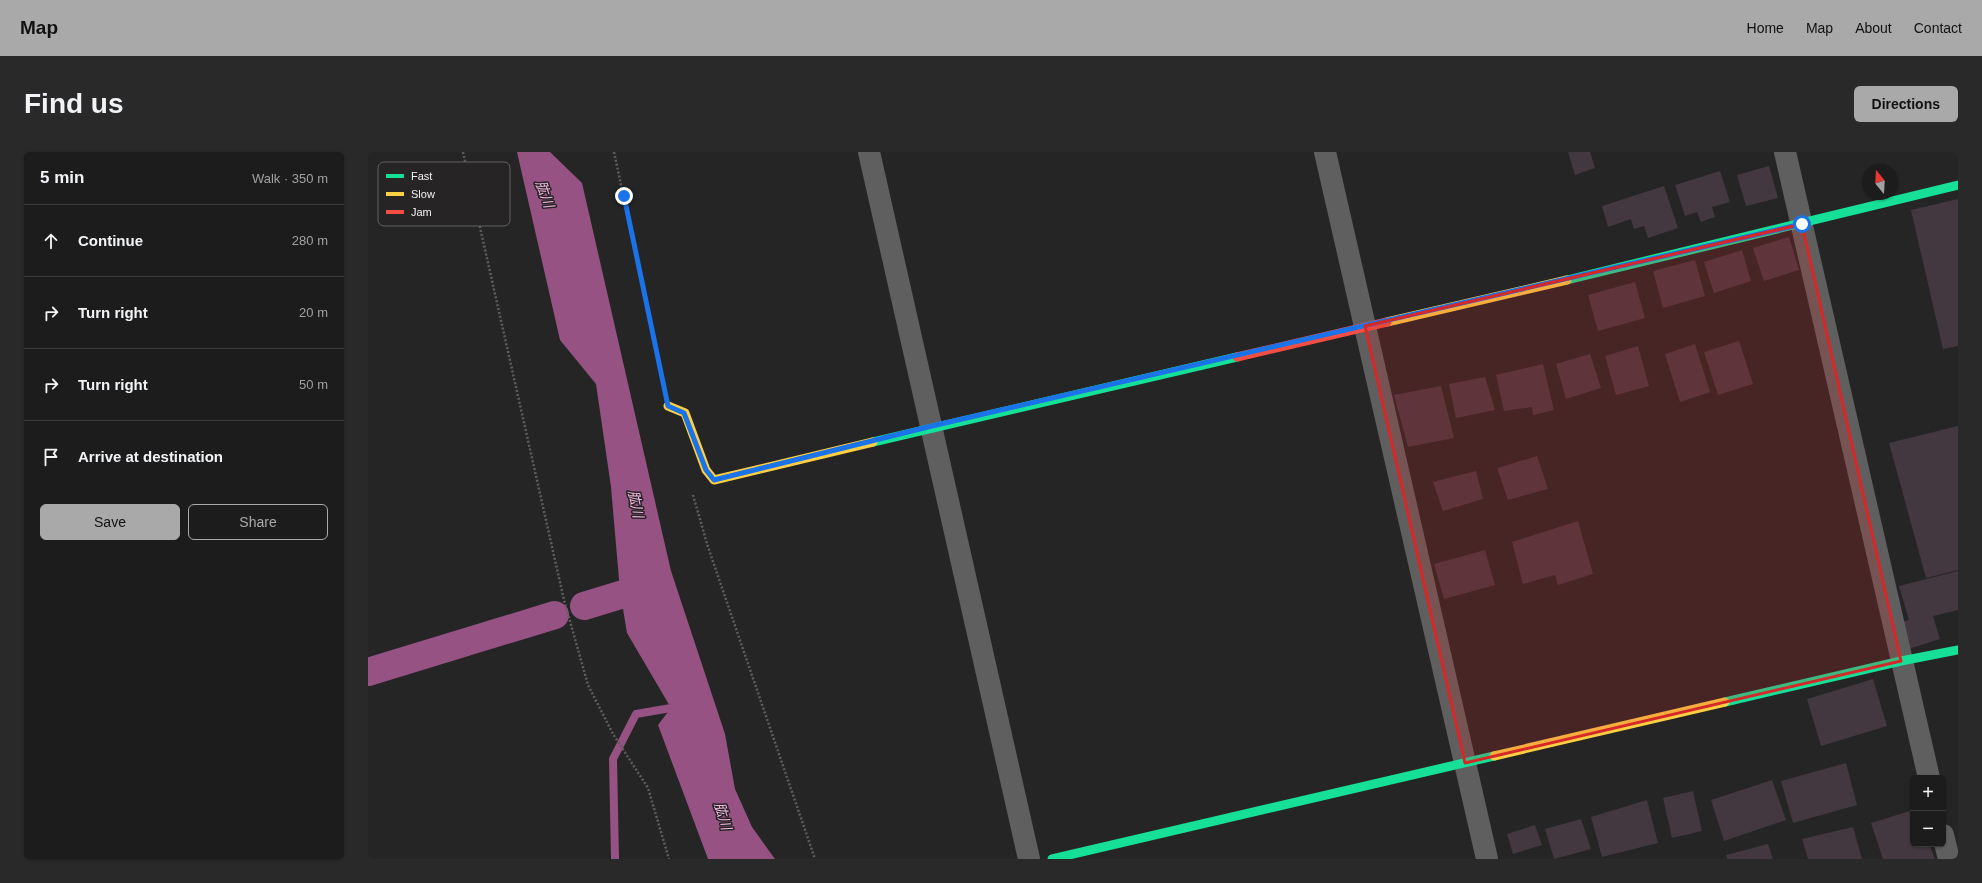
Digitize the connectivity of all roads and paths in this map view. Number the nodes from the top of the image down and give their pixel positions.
1 (463, 152) edge
2 (614, 152) edge
3 (869, 152) edge
4 (1325, 152) edge
5 (1785, 152) edge
6 (465, 162) edge
7 (1958, 185) edge
8 (1802, 224) junction
9 (480, 226) edge
10 (1365, 326) junction
11 (668, 406) joint
12 (932, 426) junction
13 (691, 488) dead end
14 (1958, 650) edge
15 (1901, 661) junction
16 (1465, 763) junction
17 (1928, 775) edge
18 (1946, 847) edge
19 (669, 859) edge
20 (815, 859) edge
21 (1029, 859) edge
22 (1052, 859) edge
23 (1487, 859) edge
24 (1949, 859) edge

1 - 6 path
2 - 11 path
3 - 12 street
4 - 10 street
5 - 8 street
7 - 8 street
8 - 10 street
8 - 15 street
9 - 19 path
10 - 12 street
10 - 16 street
11 - 12 street
12 - 21 street
13 - 20 path
14 - 15 street
15 - 16 street
15 - 17 street
16 - 22 street
16 - 23 street
18 - 24 street

